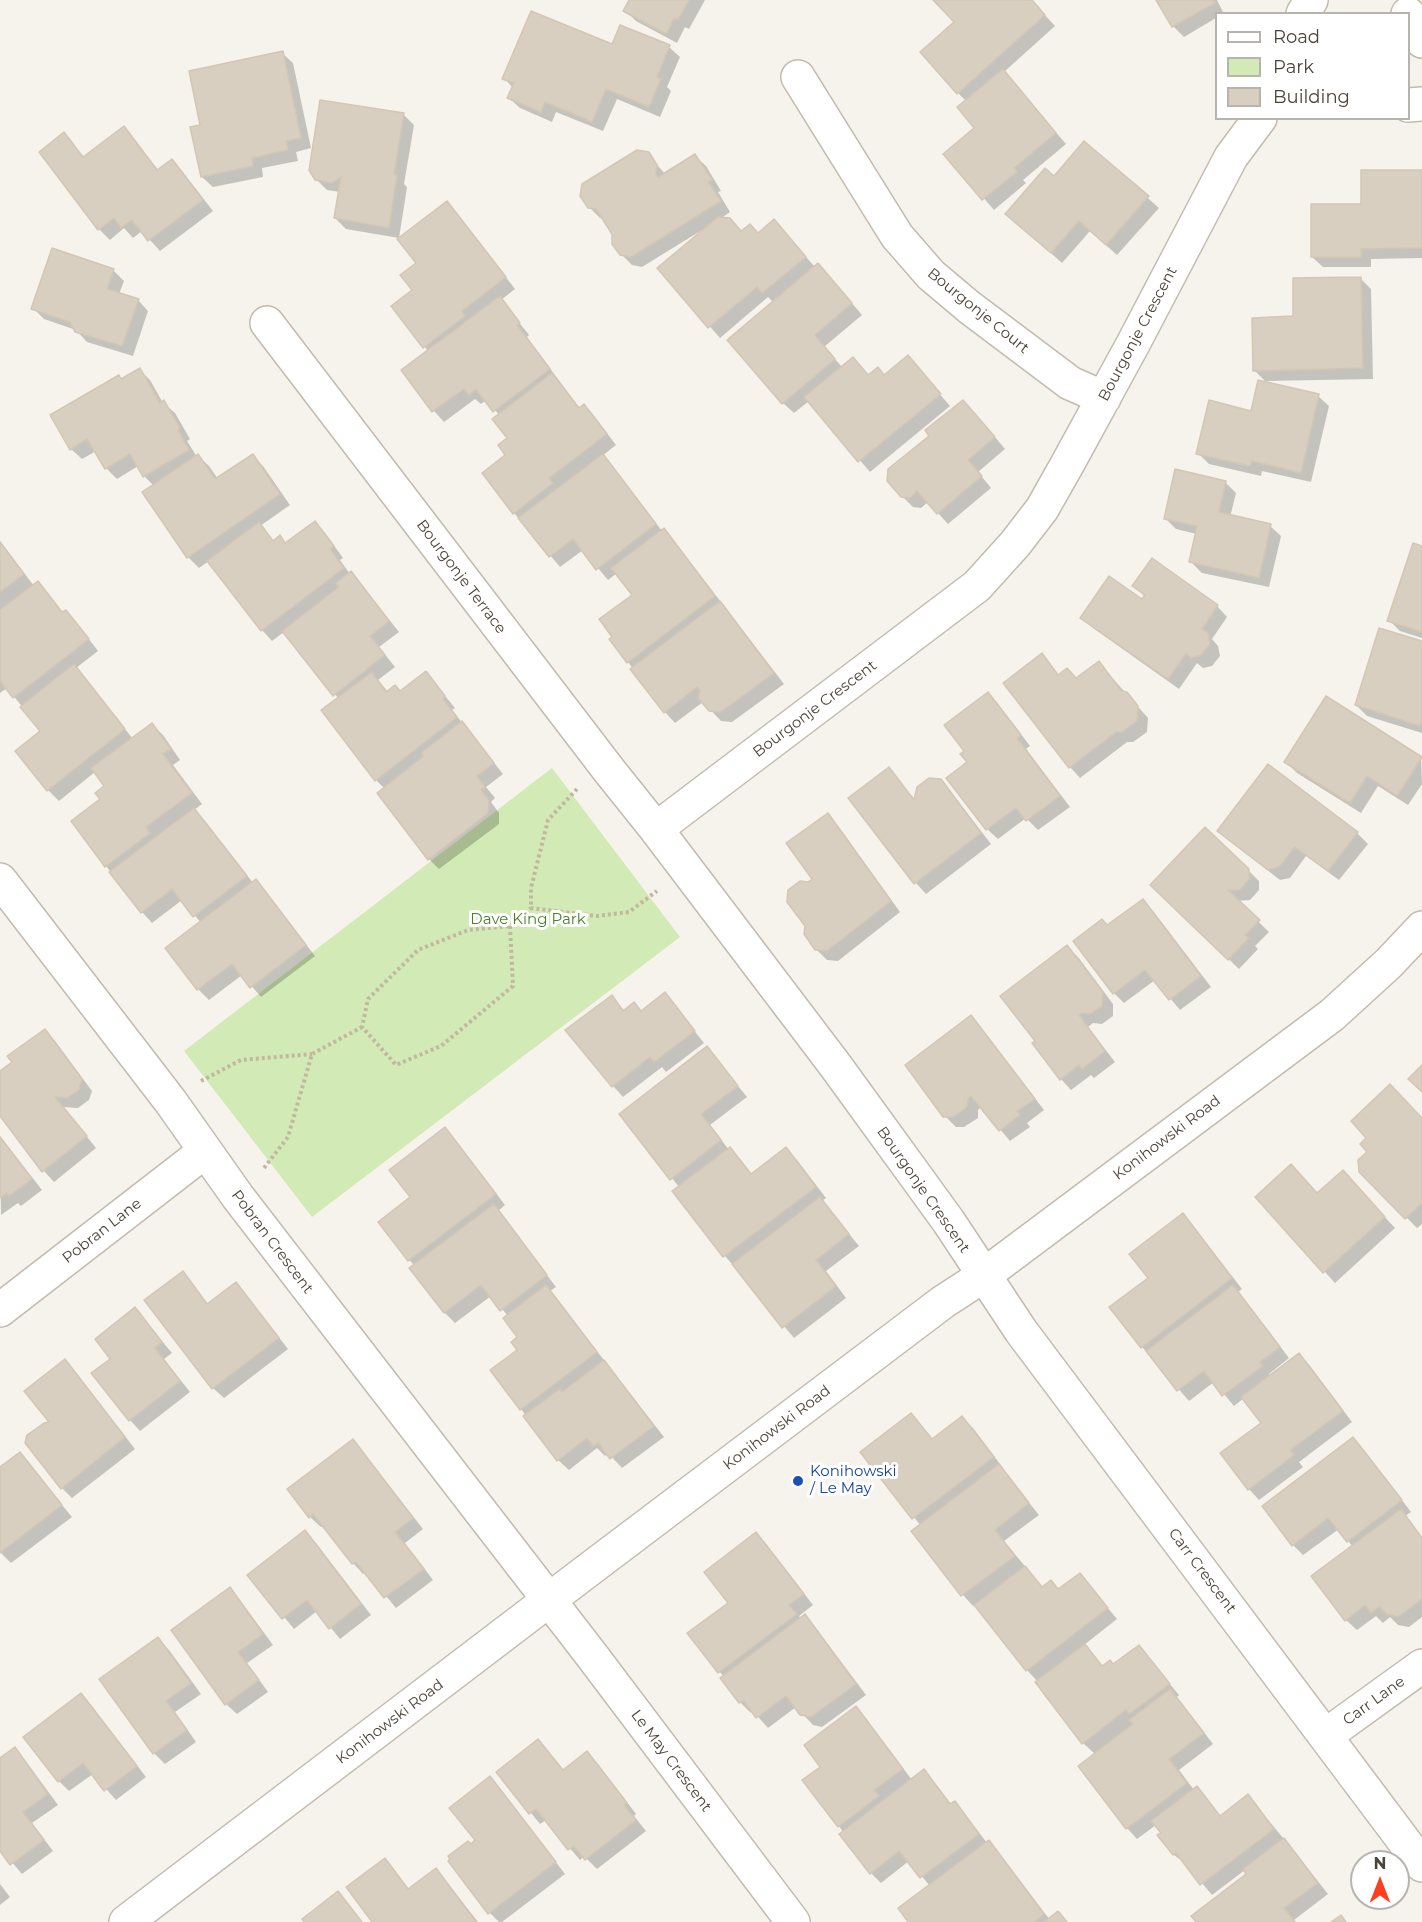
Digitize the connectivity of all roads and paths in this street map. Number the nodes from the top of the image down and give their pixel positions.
1 (1395, 0) edge
2 (1407, 12) edge
3 (1410, 18) edge
4 (1422, 41) edge
5 (798, 77) dead end
6 (1259, 120) edge
7 (267, 323) dead end
8 (1104, 398) junction
9 (608, 769) junction
10 (656, 829) junction
11 (685, 870) junction
12 (0, 880) edge
13 (531, 908) junction
14 (510, 926) junction
15 (1422, 928) edge
16 (362, 1027) junction
17 (312, 1054) junction
18 (171, 1102) junction
19 (204, 1152) junction
20 (238, 1197) junction
21 (983, 1276) junction
22 (0, 1310) edge
23 (549, 1600) junction
24 (1422, 1666) edge
25 (1326, 1736) junction
26 (1422, 1865) edge
27 (126, 1922) edge
28 (793, 1922) edge

1 - 2 street
3 - 4 street
5 - 8 street, Bourgonje Court
6 - 8 street, Bourgonje Crescent
7 - 9 street, Bourgonje Terrace
8 - 10 street, Bourgonje Crescent
9 - 10 street, Bourgonje Terrace
9 - 13 path
10 - 11 street, Bourgonje Crescent
11 - 13 path
11 - 21 street, Bourgonje Crescent
12 - 18 street, Pobran Crescent
13 - 14 path
14 - 16 path
14 - 16 path
15 - 21 street, Konihowski Road
16 - 17 path
17 - 18 path
17 - 20 path
18 - 19 street, Pobran Crescent
19 - 20 street, Pobran Crescent
19 - 22 street, Pobran Lane
20 - 23 street, Pobran Crescent
21 - 23 street, Konihowski Road
21 - 25 street, Carr Crescent
23 - 27 street, Konihowski Road
23 - 28 street, Le May Crescent
24 - 25 street, Carr Lane
25 - 26 street, Carr Crescent

